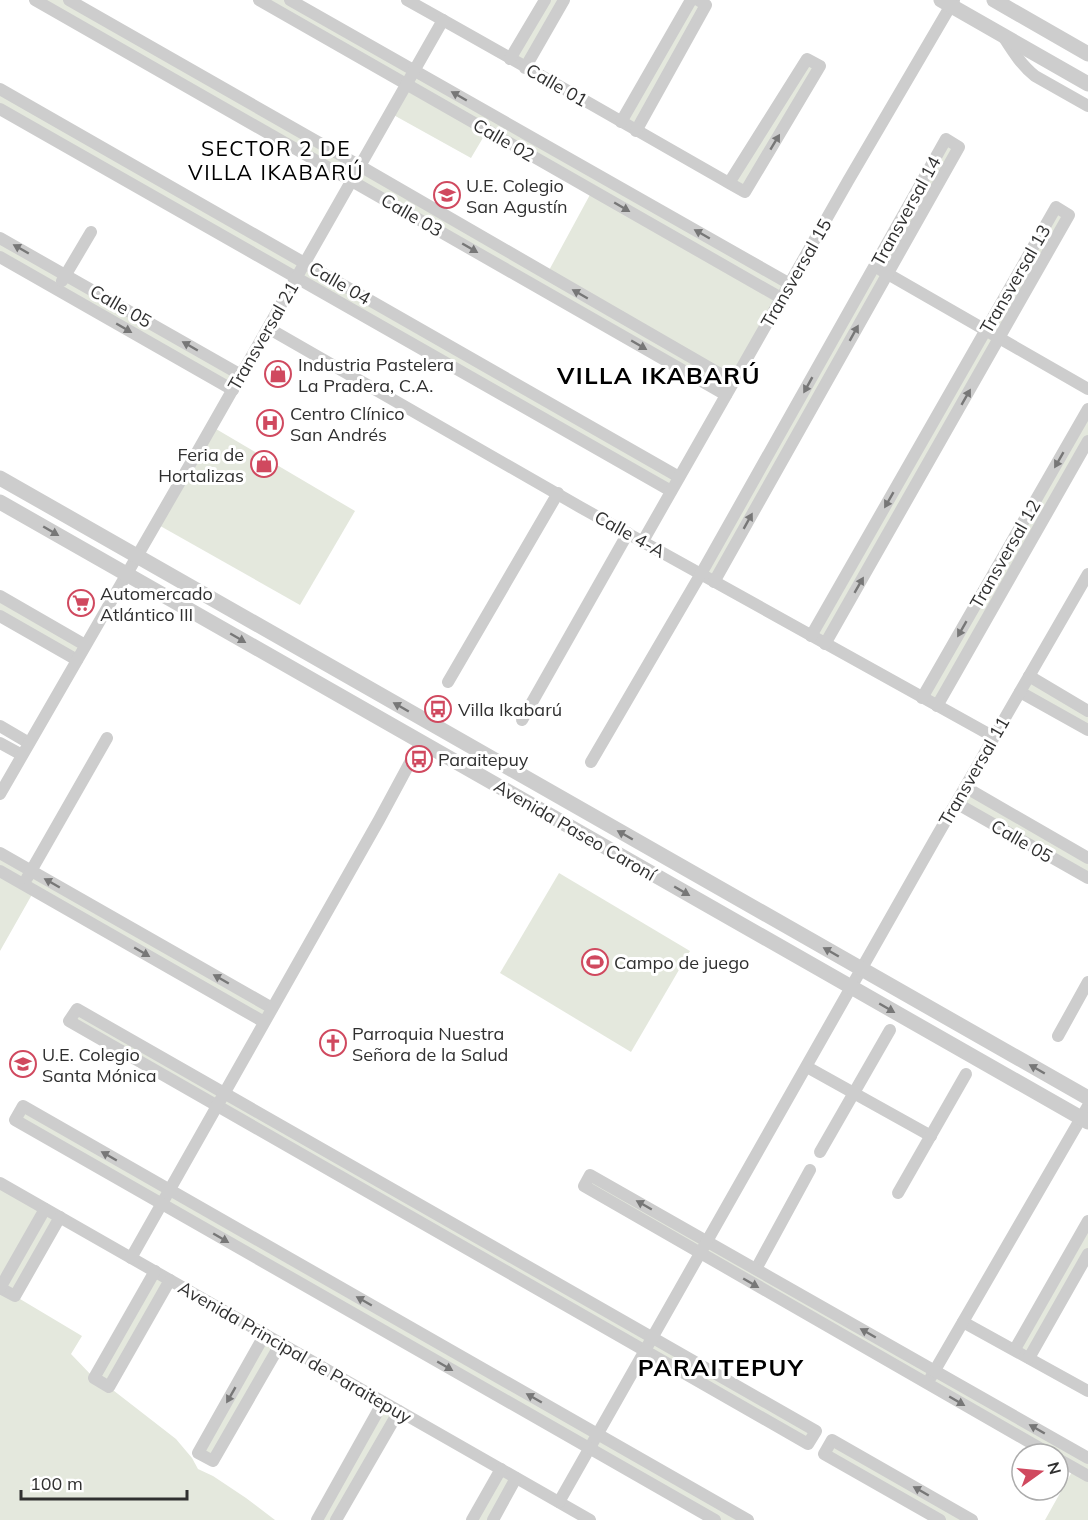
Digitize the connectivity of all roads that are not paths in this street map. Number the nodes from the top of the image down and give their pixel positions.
1 (69, 0) edge
2 (259, 0) edge
3 (290, 0) edge
4 (545, 0) edge
5 (564, 0) edge
6 (691, 0) edge
7 (698, 0) edge
8 (994, 0) edge
9 (40, 1) edge
10 (413, 2) edge
11 (949, 2) edge
12 (442, 20) junction
13 (1002, 34) junction
14 (357, 38) junction
15 (349, 52) junction
16 (1088, 54) edge
17 (510, 59) junction
18 (183, 65) junction
19 (525, 68) junction
20 (414, 71) junction
21 (176, 80) junction
22 (406, 84) junction
23 (1088, 84) edge
24 (0, 89) edge
25 (1088, 106) edge
26 (31, 107) junction
27 (0, 109) edge
28 (23, 122) junction
29 (621, 122) junction
30 (636, 130) junction
31 (129, 162) junction
32 (360, 166) junction
33 (600, 176) junction
34 (120, 177) junction
35 (352, 180) junction
36 (729, 183) junction
37 (592, 190) junction
38 (91, 232) dead end
39 (0, 238) edge
40 (722, 246) junction
41 (0, 257) edge
42 (714, 260) junction
43 (305, 263) junction
44 (874, 267) junction
45 (547, 274) junction
46 (887, 274) junction
47 (66, 275) junction
48 (296, 278) junction
49 (790, 284) junction
50 (539, 288) junction
51 (57, 290) junction
52 (781, 298) junction
53 (268, 328) junction
54 (985, 331) junction
55 (999, 338) junction
56 (823, 358) junction
57 (836, 366) junction
58 (491, 370) junction
59 (241, 375) junction
60 (734, 382) junction
61 (483, 384) junction
62 (1088, 389) edge
63 (232, 390) junction
64 (726, 395) junction
65 (942, 407) junction
66 (1088, 409) edge
67 (955, 416) junction
68 (788, 420) junction
69 (801, 428) junction
70 (1088, 441) edge
71 (679, 477) junction
72 (0, 478) edge
73 (901, 480) junction
74 (914, 488) junction
75 (671, 491) junction
76 (558, 493) junction
77 (746, 494) junction
78 (0, 502) edge
79 (759, 502) junction
80 (628, 533) junction
81 (642, 541) junction
82 (1010, 545) junction
83 (1024, 553) junction
84 (136, 556) junction
85 (126, 574) junction
86 (701, 574) junction
87 (1087, 578) edge
88 (714, 582) junction
89 (0, 596) edge
90 (0, 616) edge
91 (811, 636) junction
92 (825, 644) junction
93 (85, 645) junction
94 (77, 660) junction
95 (1029, 676) junction
96 (448, 682) dead end
97 (1020, 692) junction
98 (922, 698) junction
99 (937, 706) junction
100 (1088, 711) edge
101 (522, 720) dead end
102 (0, 726) edge
103 (1088, 730) edge
104 (994, 737) junction
105 (107, 738) dead end
106 (29, 742) junction
107 (421, 742) junction
108 (0, 743) edge
109 (22, 756) junction
110 (591, 762) dead end
111 (965, 787) junction
112 (0, 794) edge
113 (956, 803) junction
114 (0, 854) edge
115 (1088, 858) edge
116 (0, 871) edge
117 (31, 871) junction
118 (1088, 878) edge
119 (23, 884) junction
120 (125, 924) junction
121 (117, 938) junction
122 (862, 969) junction
123 (1088, 982) edge
124 (852, 988) junction
125 (272, 1008) junction
126 (264, 1022) junction
127 (890, 1030) dead end
128 (1059, 1036) dead end
129 (807, 1067) junction
130 (966, 1074) dead end
131 (224, 1093) junction
132 (854, 1093) junction
133 (1088, 1098) edge
134 (217, 1106) junction
135 (1086, 1116) edge
136 (931, 1136) junction
137 (820, 1152) dead end
138 (810, 1170) dead end
139 (0, 1184) edge
140 (169, 1190) junction
141 (898, 1193) dead end
142 (161, 1204) junction
143 (45, 1209) junction
144 (60, 1217) junction
145 (1088, 1221) edge
146 (475, 1237) junction
147 (707, 1242) junction
148 (468, 1250) junction
149 (701, 1253) junction
150 (1088, 1254) edge
151 (131, 1257) junction
152 (756, 1269) junction
153 (155, 1271) junction
154 (170, 1280) junction
155 (0, 1288) edge
156 (963, 1322) junction
157 (265, 1334) junction
158 (421, 1334) junction
159 (653, 1338) junction
160 (281, 1343) junction
161 (414, 1348) junction
162 (1015, 1349) junction
163 (645, 1351) junction
164 (1029, 1358) junction
165 (935, 1371) junction
166 (928, 1384) junction
167 (1088, 1391) edge
168 (383, 1402) junction
169 (399, 1411) junction
170 (598, 1434) junction
171 (1029, 1442) edge
172 (590, 1448) junction
173 (1088, 1458) edge
174 (1070, 1466) edge
175 (501, 1469) junction
176 (1088, 1476) edge
177 (516, 1478) junction
178 (559, 1502) junction
179 (317, 1520) edge
180 (336, 1520) edge
181 (472, 1520) edge
182 (493, 1520) edge
183 (590, 1520) edge
184 (715, 1520) edge
185 (748, 1520) edge
186 (940, 1520) edge
187 (972, 1520) edge

1 - 18 street, Calle 03
2 - 15 street, Calle 02
3 - 14 street, Calle 02
4 - 17 street
5 - 19 street
6 - 29 street
7 - 30 street
8 - 16 street
9 - 21 street, Calle 03
10 - 12 street, Calle 01
11 - 13 street
11 - 49 street, Transversal 15
12 - 17 street, Calle 01
12 - 20 street, Transversal 21
13 - 23 street
13 - 25 street
14 - 15 street
14 - 20 street, Calle 02
15 - 22 street, Calle 02
17 - 19 street, Calle 01
18 - 21 street
18 - 32 street, Calle 03
19 - 29 street, Calle 01
20 - 22 street, Transversal 21
33 -> 20 street, Calle 02
21 - 35 street, Calle 03
22 - 32 street, Transversal 21
22 - 37 street, Calle 02
24 - 26 street, Calle 04
26 - 28 street
26 - 31 street, Calle 04
27 - 28 street, Calle 04
28 - 34 street, Calle 04
29 - 30 street, Calle 01
30 - 36 street, Calle 01
31 - 34 street
31 - 43 street, Calle 04
32 - 35 street, Transversal 21
32 - 45 street, Calle 03
33 - 37 street
40 -> 33 street, Calle 02
34 - 48 street, Calle 04
35 - 43 street, Transversal 21
35 -> 50 street, Calle 03
36 -> 36 street, Calle 01
37 -> 42 street, Calle 02
38 - 47 street
47 -> 39 street, Calle 05
40 - 42 street
40 - 49 street, Calle 02
41 - 51 street, Calle 05
42 - 52 street, Calle 02
43 - 48 street, Transversal 21
43 - 58 street, Calle 04
44 - 46 street
44 - 46 street, Transversal 14
44 - 56 street, Transversal 14
45 - 50 street
60 -> 45 street, Calle 03
46 - 54 street
57 -> 46 street, Transversal 14
47 - 51 street
59 -> 47 street, Calle 05
48 - 53 street, Transversal 21
48 - 61 street, Calle 04
49 - 52 street, Transversal 15
50 -> 64 street, Calle 03
51 -> 63 street, Calle 05
52 - 60 street, Transversal 15
53 - 59 street, Transversal 21
53 - 76 street, Calle 4-A
54 - 55 street
54 - 55 street, Transversal 13
54 - 65 street, Transversal 13
55 - 62 street
67 -> 55 street, Transversal 13
56 - 57 street
56 -> 68 street, Transversal 14
57 - 69 street, Transversal 14
58 - 61 street
58 - 71 street, Calle 04
59 - 63 street, Transversal 21
60 - 64 street, Transversal 15
61 - 75 street, Calle 04
63 - 84 street, Transversal 21
64 - 71 street, Transversal 15
65 - 67 street
65 - 73 street, Transversal 13
66 -> 82 street, Transversal 12
67 - 74 street, Transversal 13
68 - 69 street
68 - 77 street, Transversal 14
69 - 79 street, Transversal 14
70 - 83 street, Transversal 12
71 - 75 street, Transversal 15
72 - 84 street, Avenida Paseo Caroní
73 - 74 street
73 -> 91 street, Transversal 13
92 -> 74 street, Transversal 13
75 - 81 street, Transversal 15
76 - 80 street, Calle 4-A
76 - 96 street
77 - 79 street
77 - 86 street, Transversal 14
78 -> 85 street, Avenida Paseo Caroní
88 -> 79 street, Transversal 14
80 - 81 street, Calle 4-A
80 - 101 street
81 - 86 street, Calle 4-A
82 - 83 street
82 -> 98 street, Transversal 12
83 - 99 street, Transversal 12
84 - 85 street, Transversal 21
122 -> 84 street, Avenida Paseo Caroní
85 - 93 street
85 -> 107 street, Avenida Paseo Caroní
86 - 88 street, Calle 4-A
86 - 110 street, Transversal 14
87 - 95 street, Transversal 11
88 - 91 street, Calle 4-A
89 - 93 street
90 - 94 street
91 - 92 street, Calle 4-A
92 - 98 street, Calle 4-A
93 - 94 street
94 - 106 street
95 - 97 street, Transversal 11
95 - 100 street
97 - 103 street
97 - 104 street, Transversal 11
98 - 99 street, Calle 4-A
99 - 104 street, Calle 4-A
102 - 106 street
104 - 111 street, Transversal 11
105 - 117 street
106 - 109 street
107 -> 124 street, Avenida Paseo Caroní
107 - 125 street
108 - 109 street
109 - 112 street
111 - 113 street, Transversal 11
111 - 115 street, Calle 05
113 - 118 street, Calle 05
113 - 122 street, Transversal 11
114 - 117 street
116 - 119 street
117 - 119 street
120 -> 117 street
119 - 121 street
120 - 121 street
125 -> 120 street
121 -> 126 street
122 - 124 street, Transversal 11
133 -> 122 street, Avenida Paseo Caroní
123 - 128 street
124 - 129 street, Transversal 11
124 -> 135 street, Avenida Paseo Caroní
125 - 126 street
126 - 131 street
127 - 132 street
129 - 132 street
129 - 147 street, Transversal 11
130 - 136 street
131 - 134 street
131 - 134 street
131 - 146 street
132 - 136 street
132 - 137 street
134 - 140 street
134 - 148 street
135 - 156 street
136 - 141 street
138 - 152 street
139 - 143 street, Avenida Principal de Paraitepuy
140 - 142 street
140 -> 142 street
158 -> 140 street
142 - 151 street
142 -> 161 street
143 - 144 street, Avenida Principal de Paraitepuy
143 - 155 street
144 - 151 street, Avenida Principal de Paraitepuy
144 - 155 street
145 - 162 street
146 - 148 street
146 - 159 street
147 - 149 street, Transversal 11
147 -> 149 street
147 - 152 street
148 - 163 street
149 - 159 street, Transversal 11
149 -> 166 street
150 - 164 street
151 - 153 street, Avenida Principal de Paraitepuy
165 -> 152 street
153 - 154 street, Avenida Principal de Paraitepuy
153 - 154 street
154 - 157 street, Avenida Principal de Paraitepuy
156 - 162 street
156 - 165 street
157 - 160 street, Avenida Principal de Paraitepuy
157 -> 160 street
158 - 161 street
170 -> 158 street
159 - 163 street, Transversal 11
159 - 163 street
160 - 168 street, Avenida Principal de Paraitepuy
161 -> 172 street
162 - 164 street
163 - 170 street, Transversal 11
164 - 167 street
165 - 166 street
173 -> 165 street
166 -> 171 street
168 - 169 street, Avenida Principal de Paraitepuy
168 - 179 street
169 - 175 street, Avenida Principal de Paraitepuy
169 - 180 street
170 - 172 street, Transversal 11
170 - 185 street
172 - 178 street, Transversal 11
172 - 184 street
174 - 176 street
175 - 177 street, Avenida Principal de Paraitepuy
175 - 181 street
177 - 178 street, Avenida Principal de Paraitepuy
177 - 182 street
178 - 183 street, Avenida Principal de Paraitepuy
187 -> 186 street

